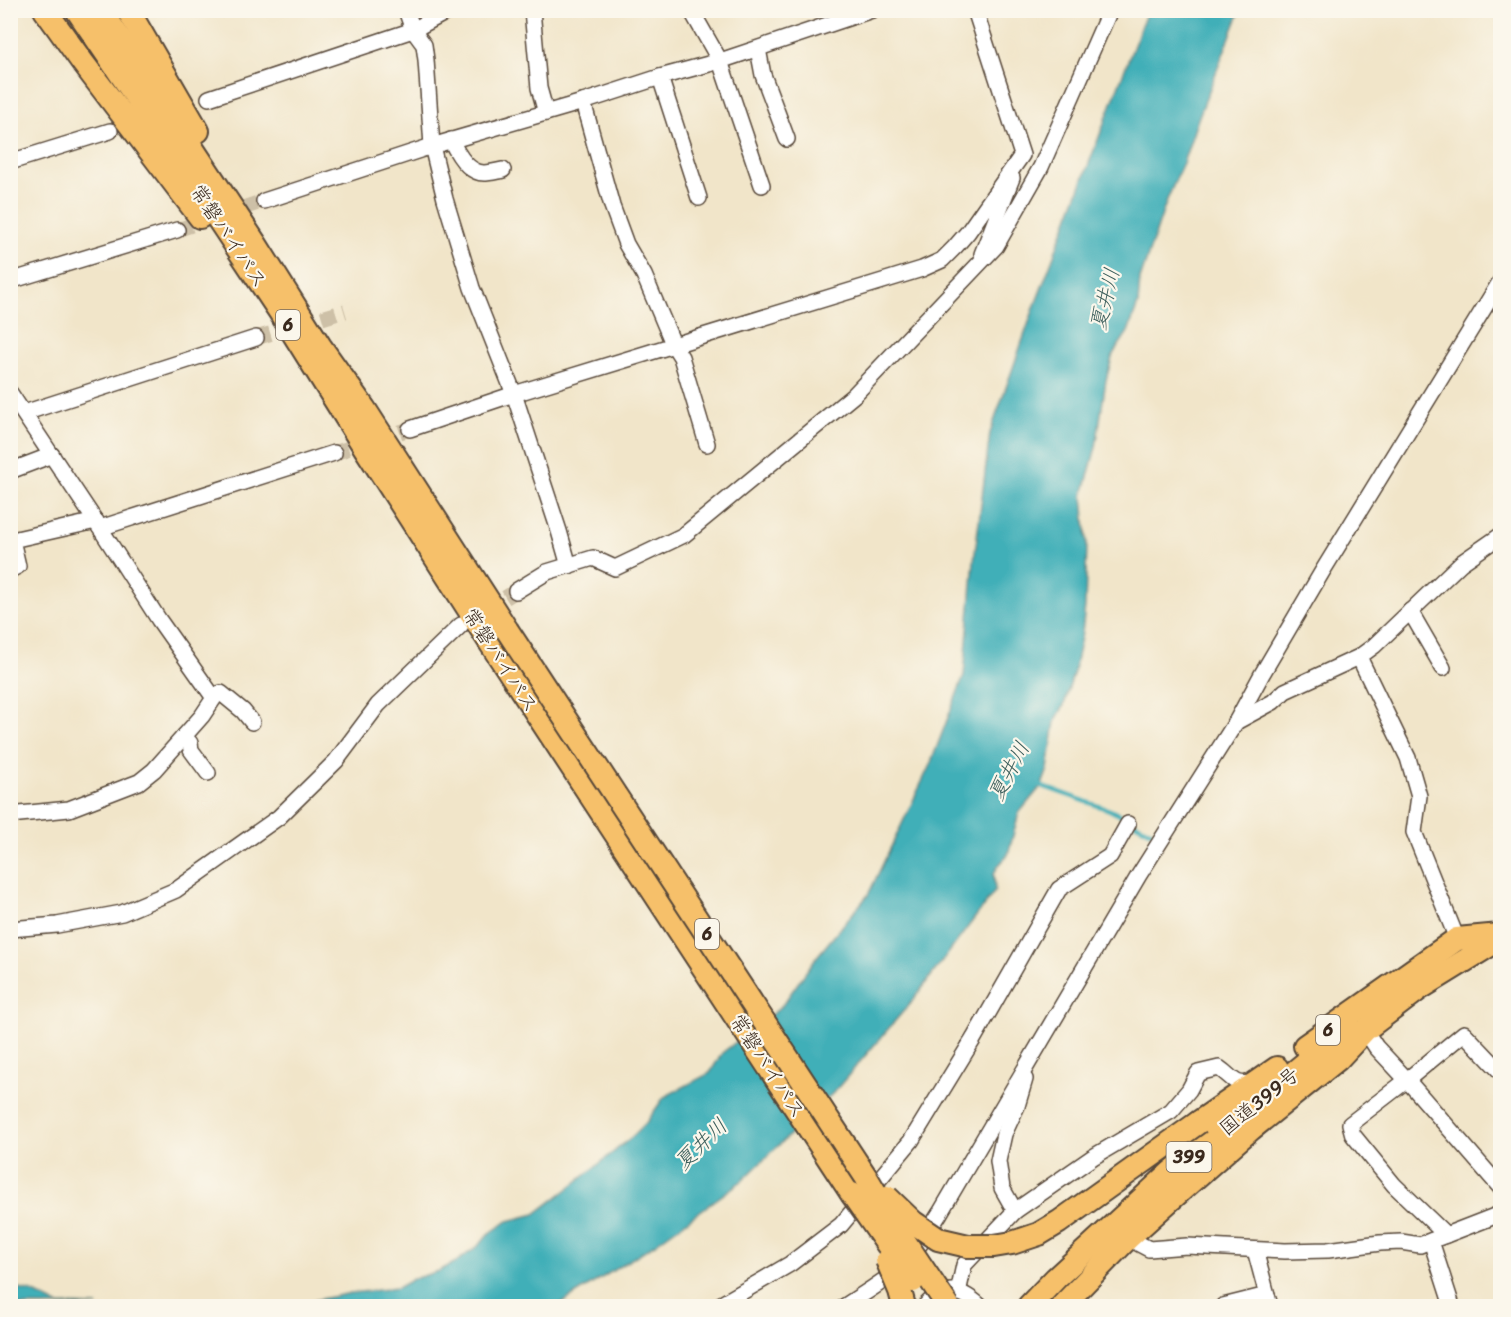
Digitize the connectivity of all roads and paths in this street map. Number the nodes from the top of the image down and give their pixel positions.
1 (45, 10) edge
2 (78, 10) edge
3 (101, 10) edge
4 (128, 10) edge
5 (406, 10) edge
6 (450, 10) edge
7 (532, 10) edge
8 (692, 10) edge
9 (872, 10) edge
10 (975, 10) edge
11 (1110, 10) edge
12 (412, 30) junction
13 (758, 48) junction
14 (720, 61) junction
15 (660, 77) junction
16 (208, 98) dead end
17 (583, 102) junction
18 (546, 113) junction
19 (110, 131) dead end
20 (787, 139) dead end
21 (451, 141) junction
22 (1050, 145) junction
23 (432, 146) junction
24 (1018, 159) junction
25 (10, 162) edge
26 (503, 170) dead end
27 (762, 185) dead end
28 (699, 198) dead end
29 (264, 201) tunnel mouth
30 (177, 230) tunnel mouth
31 (978, 265) junction
32 (10, 281) edge
33 (1500, 282) edge
34 (256, 338) tunnel mouth
35 (300, 346) junction
36 (674, 346) junction
37 (10, 393) edge
38 (514, 394) junction
39 (24, 413) junction
40 (410, 429) tunnel mouth
41 (381, 436) junction
42 (707, 444) dead end
43 (334, 453) tunnel mouth
44 (52, 455) junction
45 (10, 471) edge
46 (98, 524) junction
47 (1500, 536) edge
48 (569, 566) junction
49 (10, 570) edge
50 (516, 591) tunnel mouth
51 (1410, 611) junction
52 (461, 625) dead end
53 (499, 637) junction
54 (1359, 657) junction
55 (1443, 668) dead end
56 (221, 693) dead end
57 (252, 722) dead end
58 (1236, 722) junction
59 (184, 736) junction
60 (208, 773) dead end
61 (10, 815) edge
62 (1128, 824) dead end
63 (10, 929) edge
64 (1500, 937) edge
65 (1457, 939) junction
66 (1365, 1030) junction
67 (1031, 1059) junction
68 (1500, 1071) edge
69 (1261, 1080) junction
70 (1407, 1080) junction
71 (1233, 1081) junction
72 (1227, 1102) junction
73 (859, 1185) junction
74 (1500, 1187) edge
75 (1015, 1211) junction
76 (1500, 1214) edge
77 (1446, 1235) junction
78 (1128, 1238) junction
79 (1431, 1241) junction
80 (1255, 1250) junction
81 (953, 1300) edge
82 (1268, 1301) edge
83 (717, 1306) edge
84 (844, 1306) edge
85 (904, 1306) edge
86 (925, 1306) edge
87 (930, 1306) edge
88 (980, 1306) edge
89 (1029, 1306) edge
90 (1062, 1306) edge
91 (1223, 1306) edge
92 (1452, 1306) edge

1 - 35 highway
2 - 35 highway, 常磐バイパス / 6
3 - 41 highway, 常磐バイパス / 6
4 - 41 highway
5 - 12 street
6 - 12 street
7 - 18 street
8 - 14 street
9 - 13 street
10 - 24 street
11 - 22 street
12 - 16 street
12 - 23 street
13 - 14 street
13 - 20 street
14 - 15 street
14 - 27 street
15 - 17 street
15 - 28 street
17 - 18 street
17 - 36 street
18 - 21 street
19 - 25 street
21 - 23 street
21 - 26 street
22 - 24 street
22 - 31 street
23 - 29 street
23 - 38 street
24 - 31 street
24 - 36 street
30 - 32 street
31 - 48 street
33 - 58 street
34 - 39 street
35 - 53 highway, 常磐バイパス / 6
36 - 38 street
36 - 42 street
37 - 39 street
38 - 40 street
38 - 48 street
39 - 44 street
41 - 53 highway, 常磐バイパス / 6
43 - 46 street
44 - 45 street
44 - 46 street
46 - 49 street
46 - 59 street
47 - 51 street
48 - 50 street
51 - 54 street
51 - 55 street
52 - 63 street
53 - 73 highway, 常磐バイパス / 6, bridge
54 - 58 street
54 - 65 street
56 - 57 street
58 - 67 street
59 - 60 street
59 - 61 street
62 - 83 street
64 - 65 highway, 6
64 - 66 highway, 国道399号 / 399
65 - 69 highway, 6
66 - 70 street
66 - 78 highway, 国道399号 / 399
66 - 89 highway, 国道399号 / 399
67 - 75 street
67 - 84 street
68 - 70 street
69 - 71 street
69 - 72 highway, 6
70 - 74 street
70 - 77 street
71 - 72 street
71 - 75 street
72 - 73 highway, 6, bridge
73 - 81 highway, 常磐バイパス / 6, bridge
73 - 85 highway, bridge
73 - 87 highway, 常磐バイパス / 6, bridge
75 - 81 street
76 - 77 street
77 - 79 street
78 - 80 street
78 - 90 highway, 国道399号 / 399
79 - 80 street
79 - 92 street
80 - 82 street
81 - 86 street
81 - 88 street
82 - 91 street

